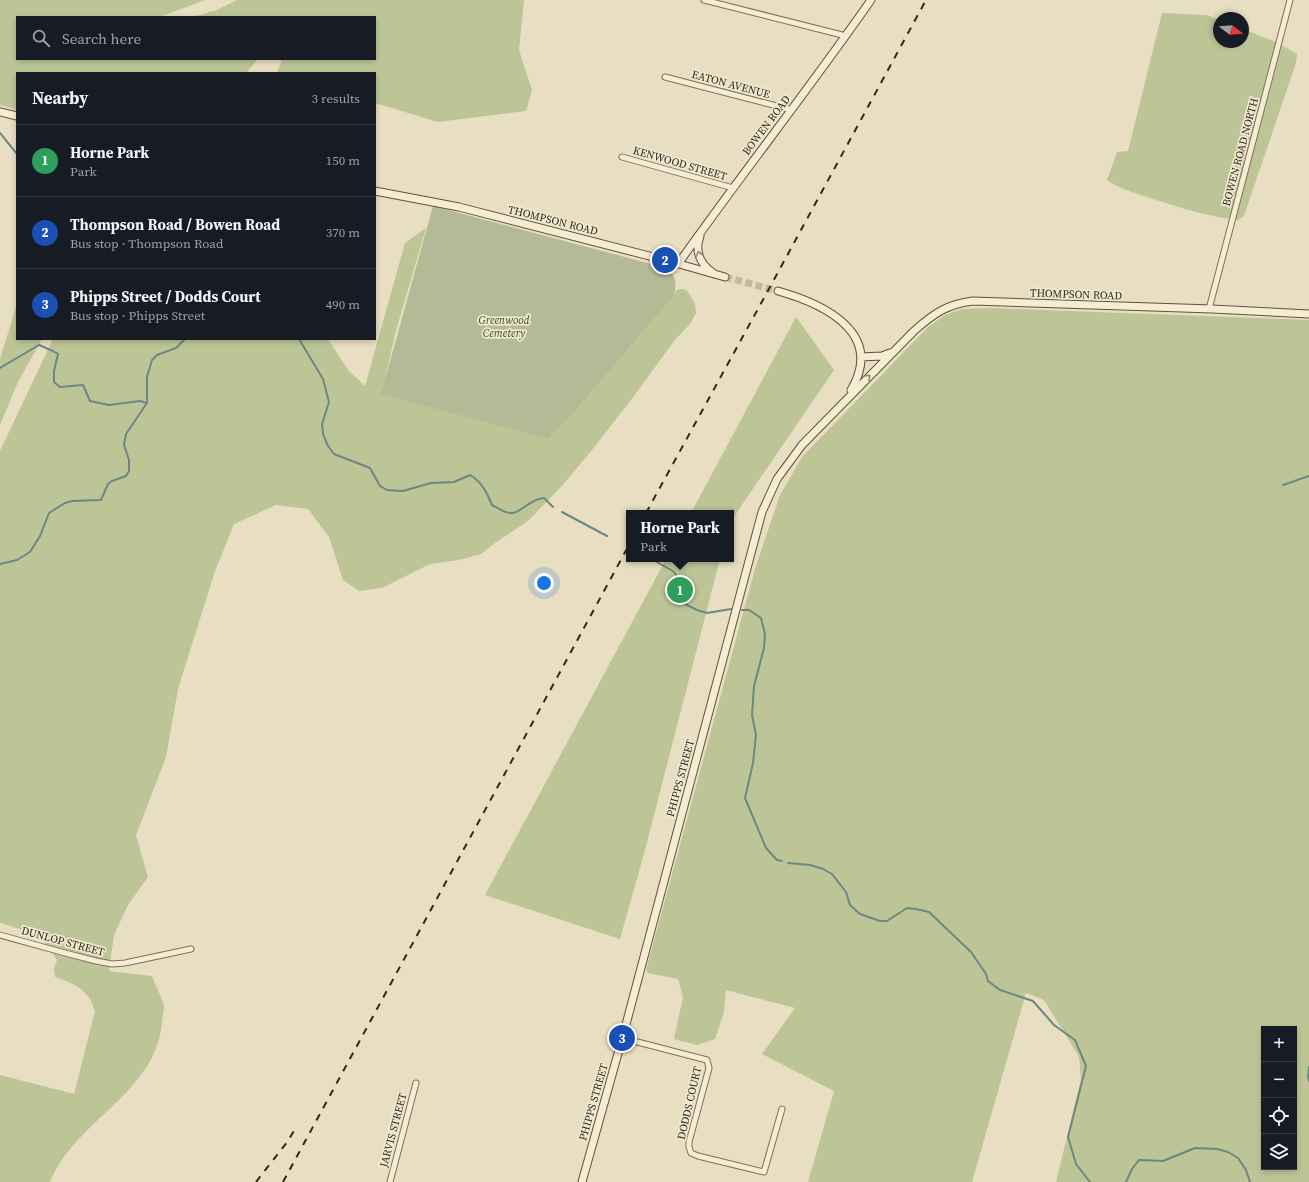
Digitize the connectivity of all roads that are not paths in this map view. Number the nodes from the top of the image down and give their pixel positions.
1 (704, 0) edge
2 (871, 0) edge
3 (1290, 0) edge
4 (846, 36) junction
5 (665, 76) dead end
6 (792, 110) junction
7 (0, 112) edge
8 (16, 116) edge
9 (622, 157) dead end
10 (732, 188) junction
11 (376, 191) edge
12 (707, 223) junction
13 (678, 264) junction
14 (778, 291) tunnel mouth
15 (1209, 309) junction
16 (1309, 314) edge
17 (894, 351) junction
18 (861, 357) junction
19 (843, 402) junction
20 (0, 935) edge
21 (191, 949) dead end
22 (622, 1038) junction
23 (416, 1083) dead end
24 (782, 1109) dead end
25 (390, 1182) edge
26 (582, 1182) edge

1 - 4 street
2 - 4 main road, BOWEN ROAD
3 - 15 street, BOWEN ROAD NORTH
4 - 6 main road, BOWEN ROAD
5 - 6 street, EATON AVENUE
6 - 10 main road, BOWEN ROAD
7 - 8 main road
9 - 10 street, KENWOOD STREET
10 - 12 main road, BOWEN ROAD
11 - 13 main road, THOMPSON ROAD
12 - 13 main road, BOWEN ROAD
13 -> 12 main road, THOMPSON ROAD
14 - 18 main road
15 - 16 main road, THOMPSON ROAD
15 - 17 main road, THOMPSON ROAD
17 - 18 main road, THOMPSON ROAD
19 -> 17 main road
18 - 19 main road
19 - 22 main road, PHIPPS STREET
20 - 21 street, DUNLOP STREET
22 - 24 street, DODDS COURT
22 - 26 main road, PHIPPS STREET
23 - 25 street, JARVIS STREET

